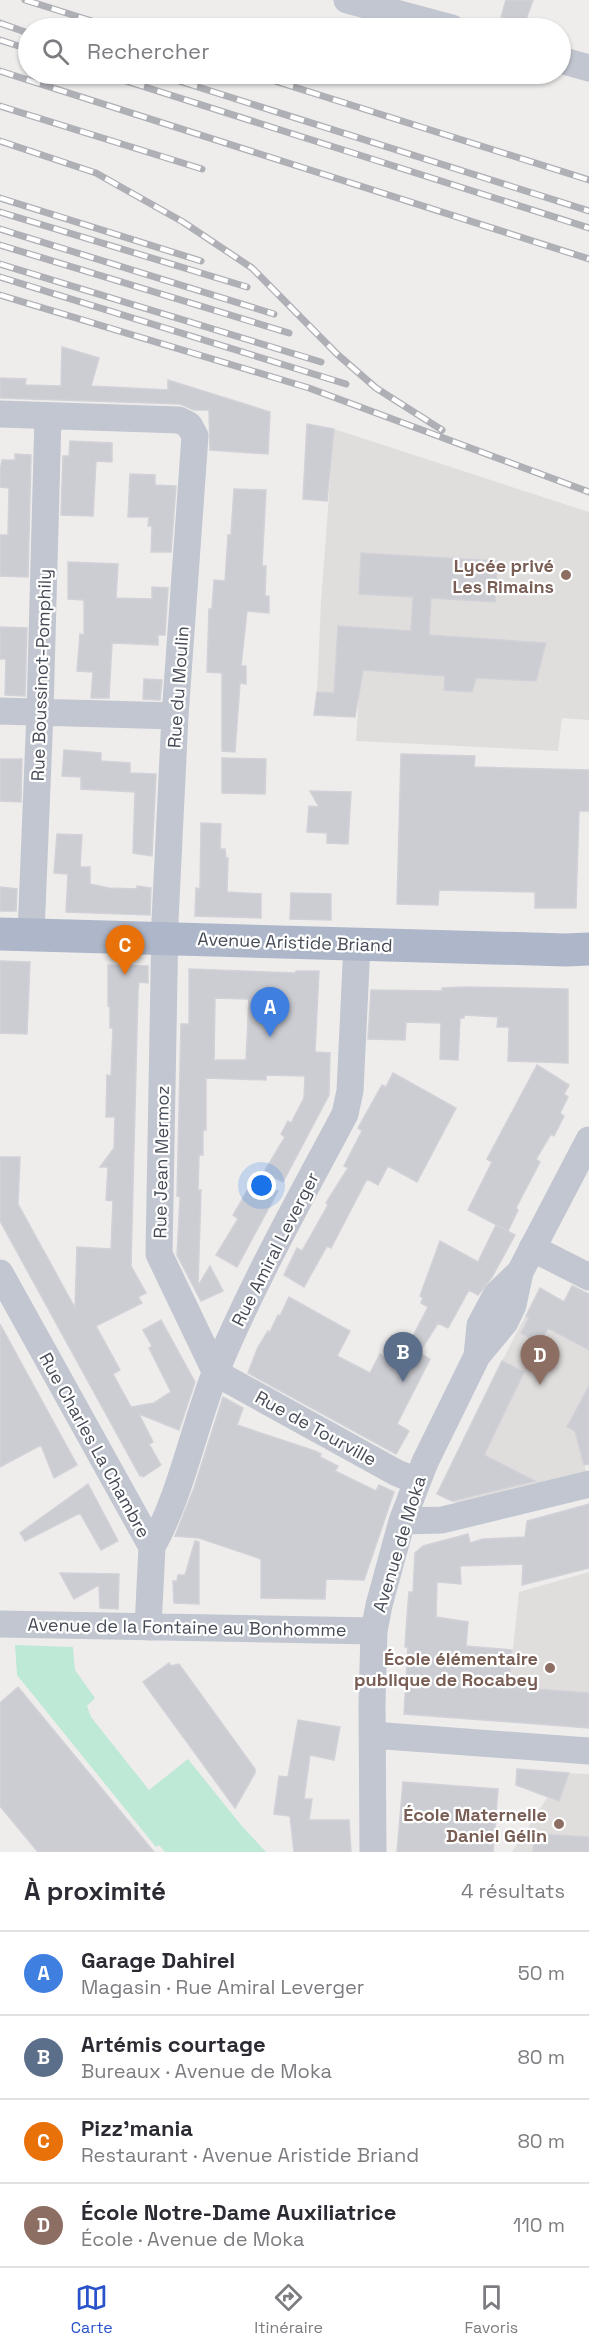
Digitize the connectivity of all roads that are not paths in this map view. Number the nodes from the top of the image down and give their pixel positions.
1 (347, 0) edge
2 (425, 10) edge
3 (571, 63) edge
4 (589, 68) edge
5 (0, 414) edge
6 (48, 416) junction
7 (0, 711) edge
8 (40, 712) junction
9 (175, 716) junction
10 (15, 934) edge
11 (165, 938) junction
12 (357, 944) junction
13 (589, 949) edge
14 (589, 1140) edge
15 (532, 1248) junction
16 (0, 1273) edge
17 (589, 1277) edge
18 (216, 1373) junction
19 (417, 1481) junction
20 (589, 1484) edge
21 (402, 1521) junction
22 (152, 1547) junction
23 (0, 1624) edge
24 (148, 1627) junction
25 (374, 1631) junction
26 (372, 1735) junction
27 (589, 1751) edge
28 (373, 1852) edge

1 - 2 street
3 - 4 street
5 - 6 street
6 - 8 street, Rue Boussinot-Pomphily
6 - 9 street, Rue du Moulin
7 - 8 street
8 - 9 street
8 - 10 street, Rue Boussinot-Pomphily
9 - 11 street, Rue du Moulin
10 - 11 main road, Avenue Aristide Briand
11 - 12 main road, Avenue Aristide Briand
11 - 18 street, Rue Jean Mermoz
12 - 13 main road, Avenue Aristide Briand
12 - 18 street, Rue Amiral Leverger
14 - 15 street, Avenue de Moka
15 - 17 street
15 - 19 street, Avenue de Moka
16 - 22 street, Rue Charles La Chambre
18 - 19 street, Rue de Tourville
18 - 22 street, Rue Amiral Leverger
19 - 21 street, Avenue de Moka
20 - 21 street
21 - 25 street, Avenue de Moka
22 - 24 street, Rue Charles La Chambre
23 - 24 street, Avenue de la Fontaine au Bonhomme
24 - 25 street, Avenue de la Fontaine au Bonhomme
25 - 26 street, Avenue de Moka
26 - 27 street
26 - 28 street, Avenue de Moka

